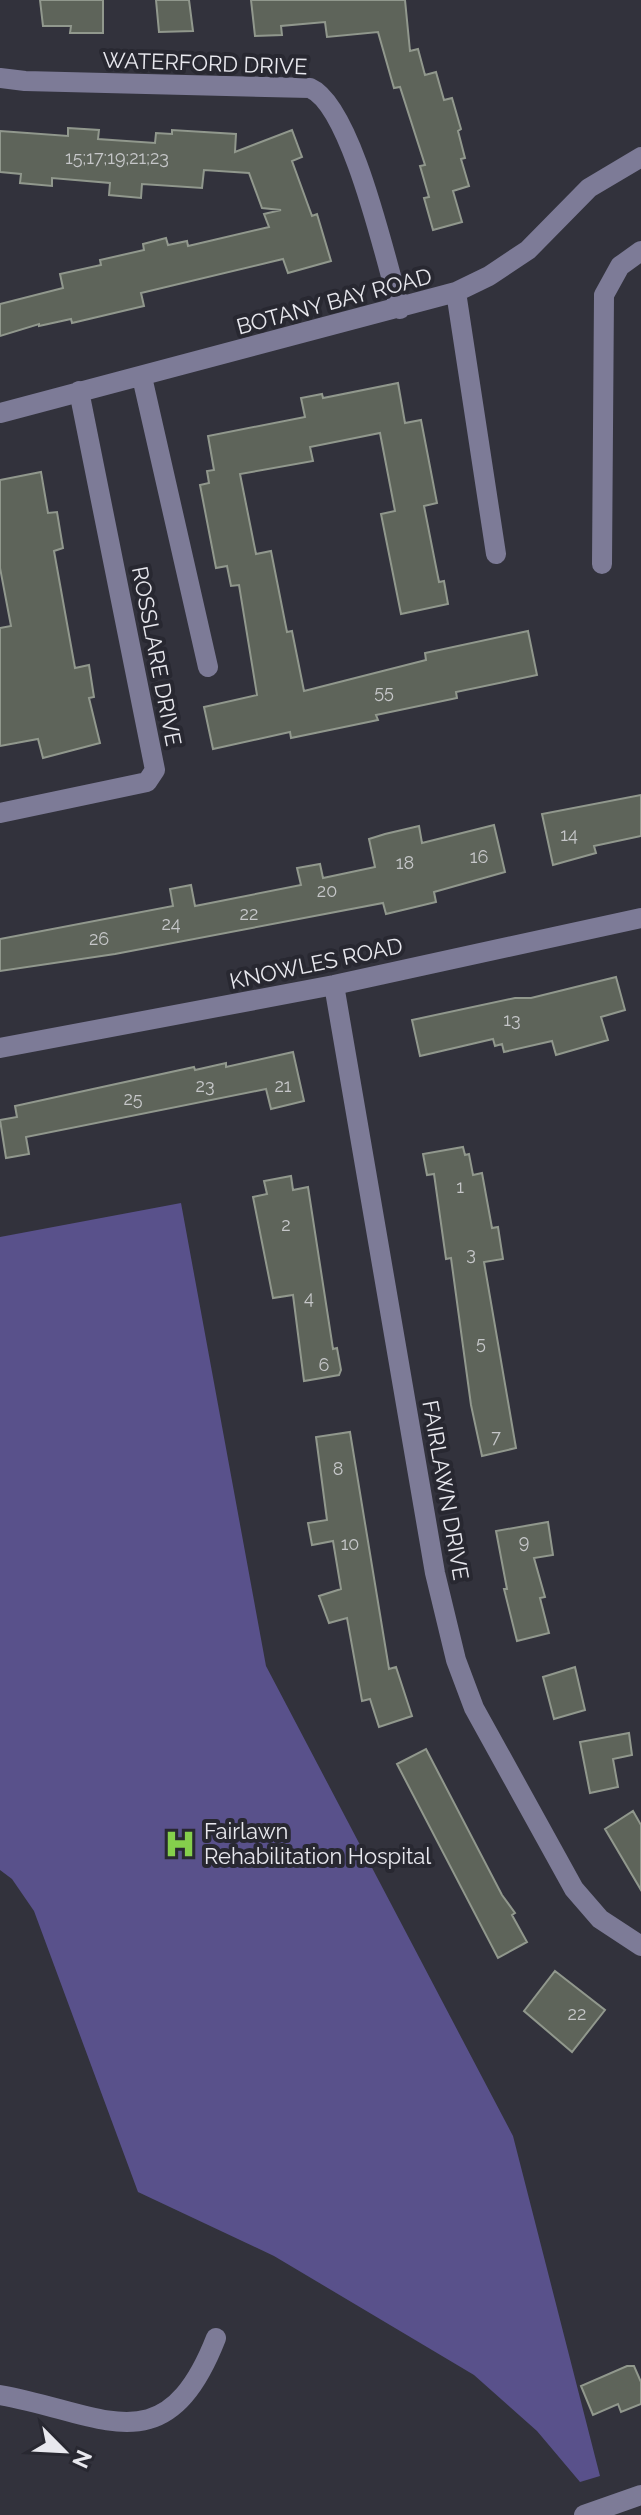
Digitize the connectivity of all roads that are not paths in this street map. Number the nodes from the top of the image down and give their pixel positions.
1 (0, 78) edge
2 (641, 157) edge
3 (641, 251) edge
4 (456, 292) junction
5 (400, 309) junction
6 (142, 377) junction
7 (79, 391) junction
8 (0, 413) edge
9 (496, 554) dead end
10 (602, 564) dead end
11 (208, 667) dead end
12 (0, 813) edge
13 (641, 918) edge
14 (334, 985) junction
15 (0, 1048) edge
16 (641, 1946) edge
17 (216, 2338) dead end
18 (0, 2395) edge
19 (641, 2495) edge
20 (584, 2515) edge

1 - 5 street, WATERFORD DRIVE
2 - 4 street, BOTANY BAY ROAD
3 - 10 street
4 - 5 street, BOTANY BAY ROAD
4 - 9 street
5 - 6 street, BOTANY BAY ROAD
6 - 7 street, BOTANY BAY ROAD
6 - 11 street
7 - 8 street, BOTANY BAY ROAD
7 - 12 street, ROSSLARE DRIVE
13 - 14 street, KNOWLES ROAD
14 - 15 street, KNOWLES ROAD
14 - 16 street, FAIRLAWN DRIVE
17 - 18 street
19 - 20 street

